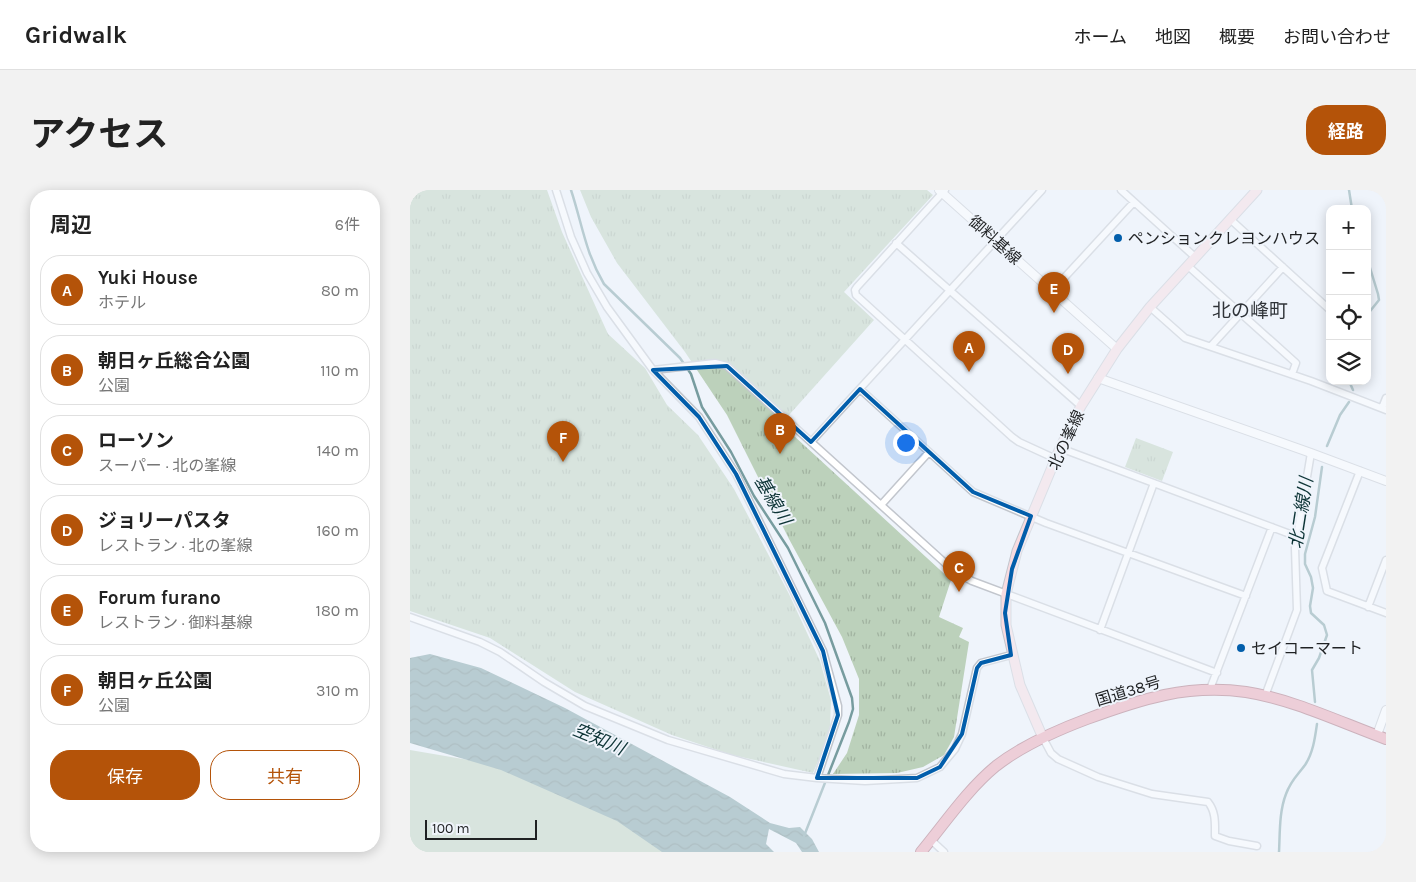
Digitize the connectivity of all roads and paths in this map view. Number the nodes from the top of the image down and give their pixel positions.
1 (556, 190) edge
2 (1042, 190) edge
3 (1121, 190) edge
4 (1257, 190) edge
5 (942, 191) edge
6 (1134, 202) junction
7 (1230, 219) junction
8 (995, 240) junction
9 (896, 243) junction
10 (1195, 257) junction
11 (1188, 266) junction
12 (1283, 267) junction
13 (949, 291) junction
14 (1052, 291) junction
15 (1326, 306) edge
16 (1150, 307) junction
17 (1241, 314) junction
18 (905, 340) junction
19 (1211, 346) junction
20 (1117, 350) junction
21 (653, 370) junction
22 (1292, 374) junction
23 (1098, 378) junction
24 (860, 389) junction
25 (1386, 398) edge
26 (1081, 406) junction
27 (1384, 409) edge
28 (811, 442) junction
29 (1060, 448) junction
30 (929, 452) junction
31 (1311, 453) junction
32 (1056, 459) junction
33 (1360, 471) junction
34 (1386, 481) edge
35 (1154, 483) junction
36 (881, 505) junction
37 (1031, 516) junction
38 (1272, 527) junction
39 (1298, 537) junction
40 (1128, 553) junction
41 (1386, 560) edge
42 (1006, 594) junction
43 (1246, 596) junction
44 (1368, 607) junction
45 (1386, 614) edge
46 (410, 617) edge
47 (1100, 630) junction
48 (1011, 654) junction
49 (1217, 673) junction
50 (1210, 689) junction
51 (1265, 696) junction
52 (1386, 710) edge
53 (1381, 737) edge
54 (1043, 738) junction
55 (817, 778) junction
56 (931, 840) junction
57 (1258, 846) dead end
58 (922, 851) edge
59 (944, 852) edge

1 - 21 street
2 - 8 street
3 - 6 street
4 - 7 main road, 北の峯線
5 - 8 street, 御料基線
5 - 9 street
6 - 10 street
6 - 14 street
7 - 10 main road, 北の峯線
7 - 12 street
8 - 13 street
8 - 14 street, 御料基線
9 - 13 street
9 - 18 street
10 - 11 main road, 北の峯線
11 - 16 main road, 北の峯線
11 - 17 street
12 - 15 street
12 - 17 street
13 - 18 street
13 - 26 street
14 - 20 street, 御料基線
16 - 19 street
16 - 20 main road, 北の峯線
17 - 19 street
17 - 22 street
18 - 24 street
18 - 32 street
19 - 22 street
20 - 23 main road, 北の峯線
21 - 28 street
21 - 55 street
22 - 27 street
23 - 26 main road, 北の峯線
23 - 31 street
24 - 28 street
24 - 30 street
25 - 27 street
26 - 29 main road, 北の峯線
28 - 36 street
29 - 32 main road, 北の峯線
29 - 35 street
30 - 36 street
30 - 37 street
31 - 33 street
31 - 39 street
32 - 37 main road, 北の峯線
33 - 34 street
33 - 44 street
35 - 38 street
35 - 40 street
36 - 42 street
37 - 40 street
37 - 42 main road, 北の峯線
38 - 39 street
38 - 43 street
39 - 51 street
40 - 43 street
40 - 47 street
41 - 44 street
42 - 47 street
42 - 48 main road, 北の峯線
43 - 49 street
44 - 45 street
46 - 55 street
47 - 49 street
48 - 54 main road, 北の峯線
48 - 55 street
49 - 50 street
50 - 51 highway, 国道38号
50 - 54 highway, 国道38号
51 - 53 highway, 国道38号
52 - 53 street
54 - 56 highway, 国道38号
54 - 57 street
56 - 58 highway, 国道38号
56 - 59 street

